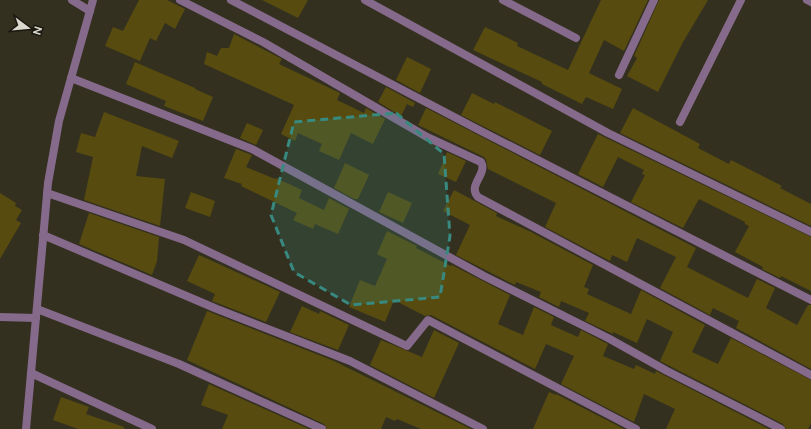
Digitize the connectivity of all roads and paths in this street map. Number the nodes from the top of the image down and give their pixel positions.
1 (72, 0) edge
2 (93, 0) edge
3 (180, 0) edge
4 (231, 0) edge
5 (366, 0) edge
6 (503, 0) edge
7 (654, 0) edge
8 (741, 0) edge
9 (807, 0) edge
10 (811, 2) edge
11 (90, 11) junction
12 (576, 38) dead end
13 (619, 75) dead end
14 (71, 78) junction
15 (680, 122) dead end
16 (47, 194) junction
17 (811, 232) edge
18 (43, 235) junction
19 (811, 300) edge
20 (37, 309) junction
21 (0, 317) edge
22 (36, 318) junction
23 (31, 373) junction
24 (811, 375) edge
25 (26, 429) edge
26 (152, 429) edge
27 (322, 429) edge
28 (483, 429) edge
29 (636, 429) edge
30 (781, 429) edge

1 - 11 street
2 - 11 street
3 - 24 street
4 - 19 street
5 - 17 street
6 - 12 street
7 - 13 street
8 - 15 street
9 - 10 street
11 - 14 street
14 - 16 street
14 - 30 street
16 - 18 street
16 - 29 street
18 - 20 street
18 - 28 street
20 - 22 street
20 - 27 street
21 - 22 street
22 - 23 street
23 - 25 street
23 - 26 street

